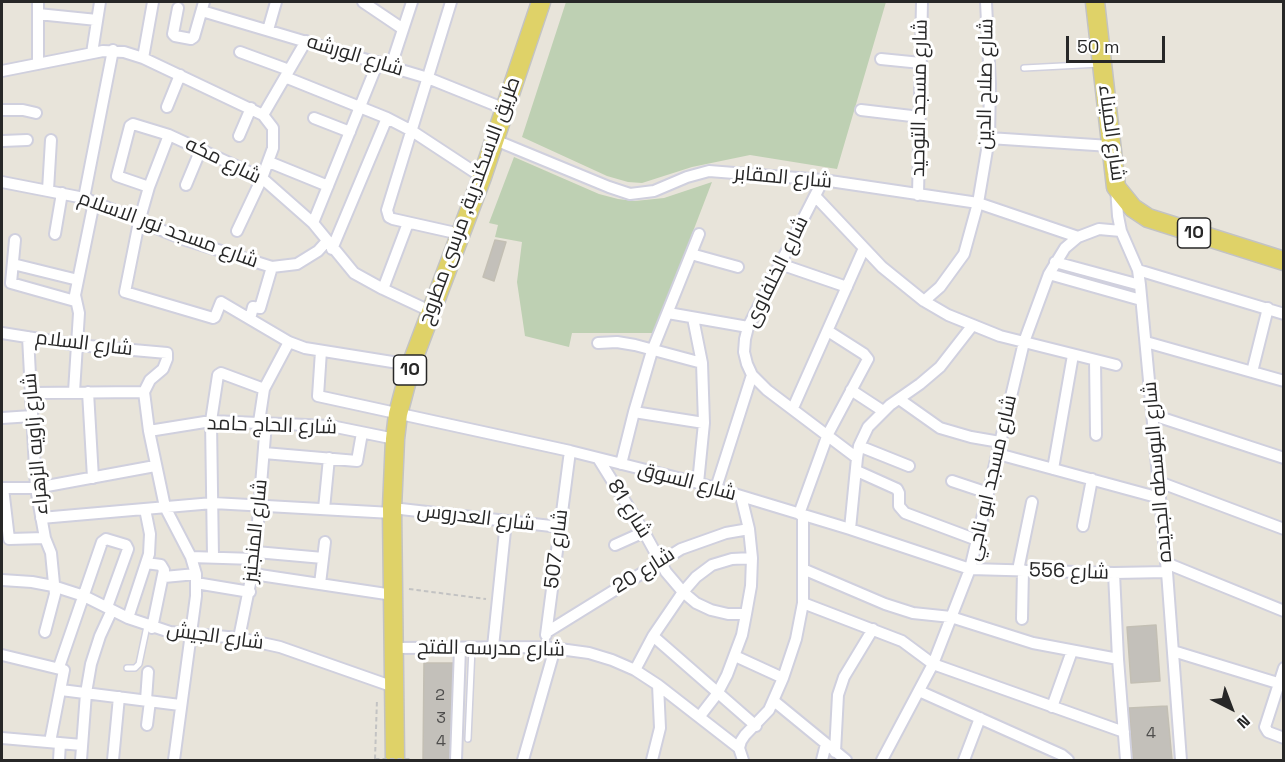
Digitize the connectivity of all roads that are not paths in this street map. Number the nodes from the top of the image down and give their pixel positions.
1 (39, 2) edge
2 (100, 2) edge
3 (153, 2) edge
4 (276, 2) edge
5 (363, 2) edge
6 (412, 2) edge
7 (451, 2) edge
8 (541, 2) edge
9 (922, 2) edge
10 (986, 2) edge
11 (1095, 2) edge
12 (203, 6) edge
13 (178, 8) dead end
14 (38, 14) junction
15 (98, 20) junction
16 (403, 29) junction
17 (268, 30) junction
18 (306, 41) junction
19 (114, 50) junction
20 (240, 52) dead end
21 (93, 53) junction
22 (143, 58) junction
23 (881, 59) dead end
24 (378, 62) junction
25 (921, 63) junction
26 (38, 64) junction
27 (1102, 64) junction
28 (391, 66) junction
29 (1024, 68) dead end
30 (2, 71) edge
31 (287, 73) junction
32 (180, 75) junction
33 (428, 78) junction
34 (167, 107) dead end
35 (360, 107) junction
36 (251, 108) junction
37 (505, 109) junction
38 (2, 110) edge
39 (861, 110) dead end
40 (36, 113) dead end
41 (263, 115) junction
42 (920, 117) junction
43 (314, 118) dead end
44 (387, 118) junction
45 (412, 131) junction
46 (350, 132) junction
47 (169, 135) junction
48 (239, 136) dead end
49 (989, 138) junction
50 (27, 140) dead end
51 (51, 140) dead end
52 (495, 140) junction
53 (2, 141) edge
54 (1110, 146) junction
55 (201, 149) junction
56 (269, 162) junction
57 (482, 177) junction
58 (262, 178) junction
59 (823, 180) junction
60 (2, 182) edge
61 (186, 185) dead end
62 (328, 186) junction
63 (149, 187) junction
64 (1116, 187) junction
65 (48, 190) junction
66 (62, 193) junction
67 (918, 195) junction
68 (815, 196) junction
69 (89, 200) junction
70 (978, 203) junction
71 (139, 222) junction
72 (313, 223) junction
73 (408, 223) junction
74 (237, 231) dead end
75 (1121, 231) junction
76 (55, 234) dead end
77 (460, 234) junction
78 (699, 234) dead end
79 (1078, 237) junction
80 (15, 240) dead end
81 (329, 245) junction
82 (864, 248) junction
83 (691, 254) junction
84 (1284, 261) edge
85 (1055, 262) junction
86 (13, 264) junction
87 (780, 264) junction
88 (272, 267) junction
89 (738, 267) dead end
90 (1138, 270) junction
91 (1049, 274) junction
92 (78, 280) junction
93 (1140, 285) junction
94 (847, 287) junction
95 (383, 289) junction
96 (1141, 300) junction
97 (75, 301) junction
98 (924, 301) junction
99 (1268, 308) junction
100 (430, 310) junction
101 (668, 313) junction
102 (1284, 314) edge
103 (693, 318) junction
104 (250, 319) junction
105 (972, 326) junction
106 (748, 327) junction
107 (828, 331) junction
108 (2, 333) edge
109 (28, 337) junction
110 (289, 342) junction
111 (1024, 342) junction
112 (1146, 342) junction
113 (598, 343) dead end
114 (77, 345) junction
115 (321, 351) junction
116 (652, 351) junction
117 (1073, 355) junction
118 (1095, 360) junction
119 (702, 363) junction
120 (411, 365) junction
121 (1116, 365) dead end
122 (1252, 372) junction
123 (752, 375) junction
124 (1284, 381) edge
125 (264, 390) junction
126 (851, 390) junction
127 (74, 392) junction
128 (88, 392) junction
129 (144, 392) junction
130 (30, 393) junction
131 (899, 399) junction
132 (793, 408) junction
133 (883, 411) junction
134 (634, 412) junction
135 (398, 414) junction
136 (1153, 415) junction
137 (32, 416) junction
138 (2, 418) edge
139 (211, 421) junction
140 (263, 423) junction
141 (704, 423) junction
142 (149, 431) junction
143 (362, 433) junction
144 (828, 434) junction
145 (1096, 435) dead end
146 (395, 439) junction
147 (1000, 442) junction
148 (859, 446) junction
149 (570, 451) junction
150 (264, 453) junction
151 (998, 454) junction
152 (329, 458) junction
153 (598, 458) junction
154 (857, 458) junction
155 (1284, 458) edge
156 (621, 464) junction
157 (155, 466) junction
158 (909, 466) dead end
159 (1053, 469) junction
160 (857, 471) junction
161 (93, 478) junction
162 (1092, 479) junction
163 (952, 481) dead end
164 (1159, 482) junction
165 (698, 483) junction
166 (2, 488) edge
167 (36, 488) junction
168 (716, 488) junction
169 (988, 493) junction
170 (741, 496) junction
171 (1160, 498) junction
172 (1032, 502) dead end
173 (213, 503) junction
174 (260, 505) junction
175 (165, 507) junction
176 (145, 509) junction
177 (324, 509) junction
178 (392, 510) junction
179 (801, 515) junction
180 (41, 518) junction
181 (506, 521) junction
182 (1083, 526) dead end
183 (560, 527) junction
184 (749, 529) junction
185 (850, 529) junction
186 (1284, 529) edge
187 (644, 532) junction
188 (45, 538) junction
189 (977, 540) junction
190 (325, 542) dead end
191 (615, 545) dead end
192 (256, 555) junction
193 (191, 557) junction
194 (213, 557) junction
195 (323, 558) junction
196 (752, 558) junction
197 (660, 561) junction
198 (146, 563) junction
199 (1166, 568) junction
200 (803, 569) junction
201 (970, 569) junction
202 (1020, 570) junction
203 (1114, 573) junction
204 (253, 574) junction
205 (164, 577) junction
206 (196, 579) junction
207 (2, 580) edge
208 (320, 584) junction
209 (53, 586) junction
210 (393, 591) junction
211 (250, 592) junction
212 (683, 592) junction
213 (84, 596) junction
214 (803, 603) junction
215 (109, 608) junction
216 (1284, 611) edge
217 (746, 614) junction
218 (951, 617) junction
219 (128, 618) junction
220 (1022, 619) dead end
221 (149, 627) junction
222 (873, 629) junction
223 (45, 632) dead end
224 (547, 633) junction
225 (190, 635) junction
226 (653, 636) junction
227 (239, 638) junction
228 (493, 647) junction
229 (550, 647) junction
230 (394, 648) junction
231 (466, 648) junction
232 (1072, 651) junction
233 (1173, 651) junction
234 (2, 655) edge
235 (735, 656) junction
236 (1118, 659) junction
237 (933, 664) junction
238 (59, 667) junction
239 (127, 668) dead end
240 (1284, 668) edge
241 (635, 670) junction
242 (148, 672) dead end
243 (783, 678) junction
244 (386, 684) junction
245 (1281, 684) edge
246 (658, 685) junction
247 (61, 690) junction
248 (919, 691) junction
249 (86, 693) junction
250 (717, 693) junction
251 (119, 697) junction
252 (148, 701) junction
253 (774, 701) junction
254 (180, 705) junction
255 (1053, 707) junction
256 (700, 716) junction
257 (980, 718) junction
258 (147, 725) dead end
259 (756, 726) junction
260 (1124, 732) junction
261 (2, 738) edge
262 (1284, 738) edge
263 (468, 739) dead end
264 (55, 742) junction
265 (825, 744) junction
266 (82, 745) junction
267 (739, 748) junction
268 (835, 752) junction
269 (654, 755) edge
270 (59, 760) edge
271 (81, 760) edge
272 (113, 760) edge
273 (174, 760) edge
274 (403, 760) edge
275 (456, 760) edge
276 (523, 760) edge
277 (662, 760) edge
278 (743, 760) edge
279 (822, 760) edge
280 (846, 760) edge
281 (882, 760) edge
282 (964, 760) edge
283 (1068, 760) edge
284 (1126, 760) edge
285 (1181, 760) edge

1 - 14 street
2 - 15 street
3 - 22 street
4 - 17 street
5 - 16 street
6 - 16 street
7 - 33 street
8 - 37 main road, طريق الاسكندرية, مرسى مطروح / 10
9 - 25 street, شارع مسجد التوحيد
10 - 49 street, شارع صلاح الدين
11 - 27 main road, شارع الميناء
12 - 13 street
12 - 17 street, شارع الورشه
14 - 15 street
14 - 26 street
15 - 21 street
16 - 28 street
17 - 18 street, شارع الورشه
18 - 24 street, شارع الورشه
18 - 31 street
19 - 21 street
19 - 22 street
19 - 69 street
20 - 31 street
21 - 26 street
22 - 32 street
23 - 25 street
24 - 28 street, شارع الورشه
24 - 35 street
25 - 42 street, شارع مسجد التوحيد
26 - 30 street
27 - 29 lane
27 - 54 main road, شارع الميناء
28 - 33 street, شارع الورشه
31 - 35 street
31 - 41 street
32 - 34 street
32 - 36 street
33 - 37 street, شارع الورشه
33 - 45 street
35 - 44 street
35 - 46 street
36 - 41 street
36 - 48 street
37 - 52 main road, طريق الاسكندرية, مرسى مطروح / 10
38 - 40 street
39 - 42 street
41 - 56 street
42 - 67 street, شارع مسجد التوحيد
43 - 46 street
44 - 45 street
44 - 81 street
45 - 57 street
45 - 73 street
46 - 62 street
47 - 55 street, شارع مكه
47 - 63 street
47 - 63 street, شارع مكه
49 - 54 street
49 - 70 street, شارع صلاح الدين
50 - 53 street
51 - 65 street
52 - 57 main road, طريق الاسكندرية, مرسى مطروح / 10
52 - 59 street, شارع المقابر
54 - 64 main road, شارع الميناء
55 - 58 street, شارع مكه
55 - 61 street
56 - 58 street
56 - 62 street
57 - 77 main road, طريق الاسكندرية, مرسى مطروح / 10
58 - 72 street, شارع مكه
58 - 74 street
59 - 67 street, شارع المقابر
59 - 68 street, شارع الخلفاوى
60 - 65 street, شارع مسجد نور الاسلام
62 - 72 street
63 - 71 street
64 - 75 street, شارع البوسطه الجديده
64 - 84 main road, شارع الميناء / 10
65 - 66 street, شارع مسجد نور الاسلام
66 - 69 street, شارع مسجد نور الاسلام
66 - 76 street
67 - 70 street, شارع المقابر
68 - 82 street
68 - 87 street, شارع الخلفاوى
69 - 71 street, شارع مسجد نور الاسلام
69 - 92 street
70 - 79 street, شارع المقابر
70 - 98 street, شارع صلاح الدين
71 - 88 street, شارع مسجد نور الاسلام
71 - 104 street
72 - 81 street, شارع مكه
73 - 77 street
73 - 95 street
75 - 79 street
75 - 90 street, شارع البوسطه الجديده
77 - 100 main road, طريق الاسكندرية, مرسى مطروح / 10
78 - 83 street
79 - 85 street, شارع مسجد ابو ناجي
80 - 86 street
81 - 88 street, شارع مسجد نور الاسلام
81 - 95 street, شارع مكه
82 - 94 street
82 - 98 street
83 - 89 street
83 - 101 street
85 - 91 street, شارع مسجد ابو ناجي
85 - 93 street
86 - 92 street
86 - 97 street
87 - 94 street
87 - 106 street, شارع الخلفاوى
88 - 104 street
90 - 93 street, شارع البوسطه الجديده
90 - 99 street
91 - 96 street
91 - 111 street, شارع مسجد ابو ناجي
92 - 97 street
93 - 96 street, شارع البوسطه الجديده
94 - 107 street
95 - 100 street, شارع مكه
96 - 112 street, شارع البوسطه الجديده
97 - 114 street
98 - 105 street
99 - 102 street
99 - 122 street
100 - 120 main road, طريق الاسكندرية, مرسى مطروح / 10
101 - 103 street
101 - 116 street
103 - 106 street
103 - 119 street
104 - 110 street
105 - 111 street
105 - 131 street
106 - 123 street, شارع الخلفاوى
107 - 126 street
107 - 132 street
108 - 109 street, شارع السلام
109 - 114 street, شارع السلام
109 - 130 street, شارع زاويه الزهراء
110 - 115 street
110 - 125 street, شارع المنجنيز
111 - 117 street
111 - 147 street, شارع مسجد ابو ناجي
112 - 122 street
112 - 136 street, شارع البوسطه الجديده
113 - 116 street
114 - 127 street
114 - 129 street, شارع السلام
115 - 120 street
115 - 135 street, شارع السوق
116 - 119 street
116 - 134 street
117 - 118 street
117 - 159 street
118 - 121 street
118 - 145 street
119 - 141 street
120 - 135 main road, طريق الاسكندرية, مرسى مطروح / 10
122 - 124 street
123 - 132 street
123 - 168 street
125 - 139 street
125 - 140 street, شارع المنجنيز
126 - 133 street
126 - 144 street
127 - 128 street
127 - 130 street
128 - 129 street
128 - 161 street
129 - 142 street
130 - 137 street, شارع زاويه الزهراء
131 - 133 street
131 - 147 street
132 - 144 street
133 - 148 street
134 - 141 street
134 - 156 street
135 - 146 main road, طريق الاسكندرية, مرسى مطروح / 10
135 - 149 street, شارع السوق
136 - 155 street
136 - 164 street, شارع البوسطه الجديده
137 - 138 street
137 - 167 street, شارع زاويه الزهراء
139 - 140 street, شارع الحاج حامد
139 - 142 street, شارع الحاج حامد
139 - 173 street
140 - 143 street, شارع الحاج حامد
140 - 150 street, شارع المنجنيز
141 - 165 street
142 - 157 street
143 - 146 street, شارع الحاج حامد
143 - 152 street
144 - 154 street
144 - 179 street
146 - 178 main road, طريق الاسكندرية, مرسى مطروح / 10
147 - 151 street, شارع مسجد ابو ناجي
148 - 154 street
148 - 158 street
149 - 153 street, شارع السوق
149 - 183 street, شارع 507
150 - 152 street
150 - 174 street, شارع المنجنيز
151 - 159 street
151 - 169 street, شارع مسجد ابو ناجي
152 - 177 street
153 - 156 street, شارع السوق
153 - 187 street, شارع 81
154 - 160 street
156 - 165 street, شارع السوق
157 - 161 street
157 - 175 street
159 - 162 street
160 - 185 street
160 - 189 street
161 - 167 street
162 - 171 street
162 - 182 street
163 - 169 street
164 - 171 street, شارع البوسطه الجديده
164 - 186 street
165 - 168 street, شارع السوق
166 - 167 street
166 - 188 street
167 - 180 street, شارع زاويه الزهراء
168 - 170 street, شارع السوق
169 - 189 street, شارع مسجد ابو ناجي
170 - 179 street, شارع السوق
170 - 184 street
171 - 199 street, شارع البوسطه الجديده
172 - 202 street
173 - 174 street, شارع العدروس
173 - 175 street, شارع العدروس
173 - 194 street
174 - 177 street, شارع العدروس
174 - 192 street, شارع المنجنيز
175 - 176 street, شارع العدروس
175 - 193 street
176 - 180 street, شارع العدروس
176 - 198 street
177 - 178 street, شارع العدروس
178 - 181 street, شارع العدروس
178 - 210 main road, طريق الاسكندرية, مرسى مطروح / 10
179 - 185 street, شارع السوق
179 - 200 street
180 - 188 street, شارع زاويه الزهراء
181 - 183 street, شارع العدروس
181 - 228 street
183 - 224 street, شارع 507
184 - 196 street
184 - 197 street, شارع 20
185 - 201 street, شارع السوق
187 - 191 street
187 - 197 street, شارع 81
188 - 209 street, شارع زاويه الزهراء
189 - 201 street, شارع مسجد ابو ناجي
190 - 195 street
192 - 194 street
192 - 195 street
192 - 204 street, شارع المنجنيز
193 - 194 street
193 - 206 street
195 - 208 street
196 - 212 street
196 - 217 street
197 - 212 street, شارع 81
197 - 224 street, شارع 20
198 - 205 street
198 - 219 street
199 - 203 street, شارع 556
199 - 216 street
199 - 233 street, شارع البوسطه الجديده
200 - 214 street
200 - 218 street
201 - 202 street, شارع 556
201 - 218 street, شارع مسجد ابو ناجي
202 - 203 street, شارع 556
202 - 220 street
203 - 236 street
204 - 208 street
204 - 211 street, شارع المنجنيز
205 - 206 street
205 - 221 street
206 - 211 street
206 - 225 street
207 - 209 street, شارع الجيش
208 - 210 street
209 - 213 street, شارع الجيش
209 - 223 street, شارع زاويه الزهراء
210 - 230 main road, طريق الاسكندرية, مرسى مطروح / 10
211 - 227 street, شارع المنجنيز
212 - 217 street, شارع 81
212 - 226 street
213 - 215 street, شارع الجيش
213 - 215 street
213 - 238 street
214 - 222 street
214 - 243 street
215 - 219 street, شارع الجيش
215 - 249 street
217 - 235 street
218 - 232 street
218 - 237 street, شارع مسجد ابو ناجي
219 - 221 street, شارع الجيش
221 - 225 street, شارع الجيش
221 - 239 lane
222 - 237 street
222 - 268 street
224 - 229 street, شارع 507
225 - 227 street, شارع الجيش
225 - 254 street
226 - 241 street
226 - 250 street
227 - 244 street, شارع الجيش
228 - 229 street, شارع مدرسه الفتح
228 - 231 street, شارع مدرسه الفتح
229 - 241 street, شارع مدرسه الفتح
229 - 276 street, شارع 507
230 - 231 street, شارع مدرسه الفتح
230 - 244 main road, طريق الاسكندرية, مرسى مطروح / 10
231 - 263 lane
231 - 275 street
232 - 236 street
232 - 255 street
233 - 245 street
233 - 285 street, شارع البوسطه الجديده
234 - 238 street
235 - 243 street
235 - 250 street
236 - 260 street
237 - 248 street, شارع مسجد ابو ناجي
237 - 255 street
238 - 247 street
240 - 245 street
241 - 246 street, شارع مدرسه الفتح
242 - 252 street
243 - 253 street
244 - 274 main road, طريق الاسكندرية, مرسى مطروح / 10
245 - 262 street
246 - 256 street, شارع مدرسه الفتح
246 - 269 street
247 - 249 street
247 - 264 street
248 - 257 street
248 - 281 street, شارع مسجد ابو ناجي
249 - 251 street
249 - 266 street
250 - 256 street
250 - 259 street
251 - 252 street
251 - 272 street
252 - 254 street
252 - 258 street
253 - 259 street
253 - 265 street
254 - 273 street
255 - 260 street
256 - 267 street, شارع مدرسه الفتح
257 - 282 street
257 - 283 street
259 - 267 street
260 - 284 street
261 - 264 street
264 - 266 street
264 - 270 street
265 - 268 street
265 - 279 street
266 - 271 street
267 - 278 street
268 - 280 street
269 - 277 street

